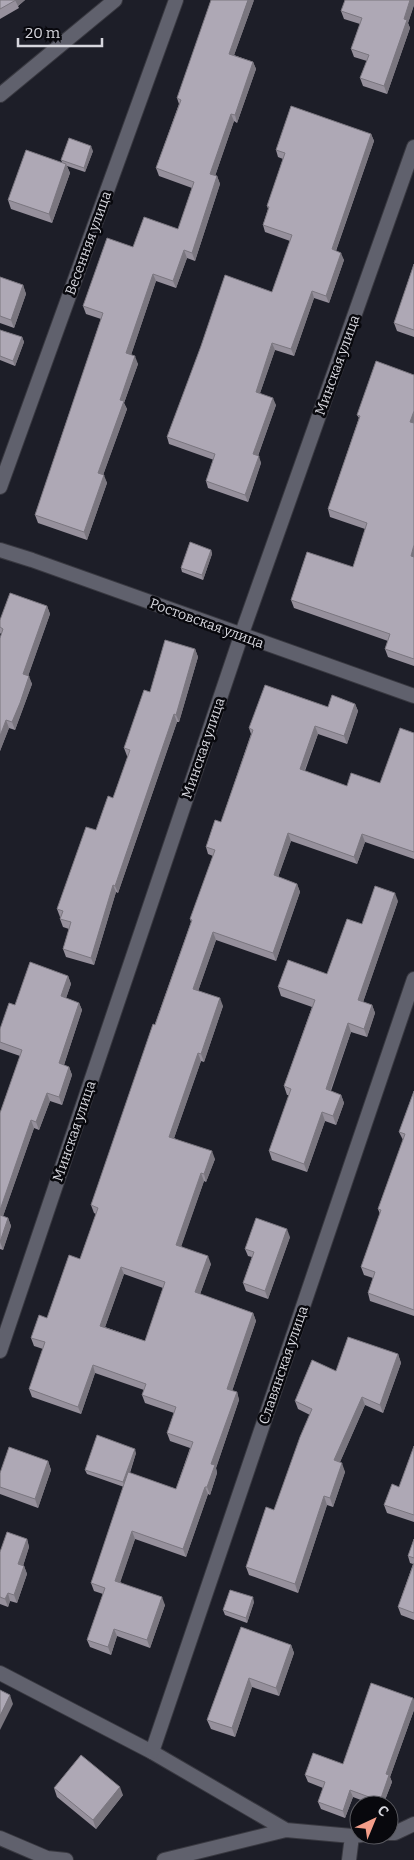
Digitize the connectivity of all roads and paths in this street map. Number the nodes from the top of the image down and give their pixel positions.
1 (115, 0) edge
2 (176, 0) edge
3 (0, 95) edge
4 (414, 147) edge
5 (0, 487) edge
6 (0, 550) edge
7 (241, 636) junction
8 (414, 696) edge
9 (414, 979) edge
10 (0, 1351) edge
11 (0, 1673) edge
12 (152, 1752) junction
13 (414, 1824) edge
14 (286, 1830) junction
15 (399, 1831) edge
16 (349, 1834) edge
17 (0, 1838) edge
18 (354, 1845) edge
19 (66, 1860) edge
20 (164, 1860) edge
21 (350, 1860) edge

1 - 3 street
2 - 5 street, Весенняя улица
4 - 7 street, Минская улица
6 - 7 street, Ростовская улица
7 - 8 street, Ростовская улица
7 - 10 street, Минская улица
9 - 12 street, Славянская улица
11 - 12 street
12 - 14 street
13 - 15 street
14 - 16 street
14 - 20 street
17 - 19 street
18 - 21 street

